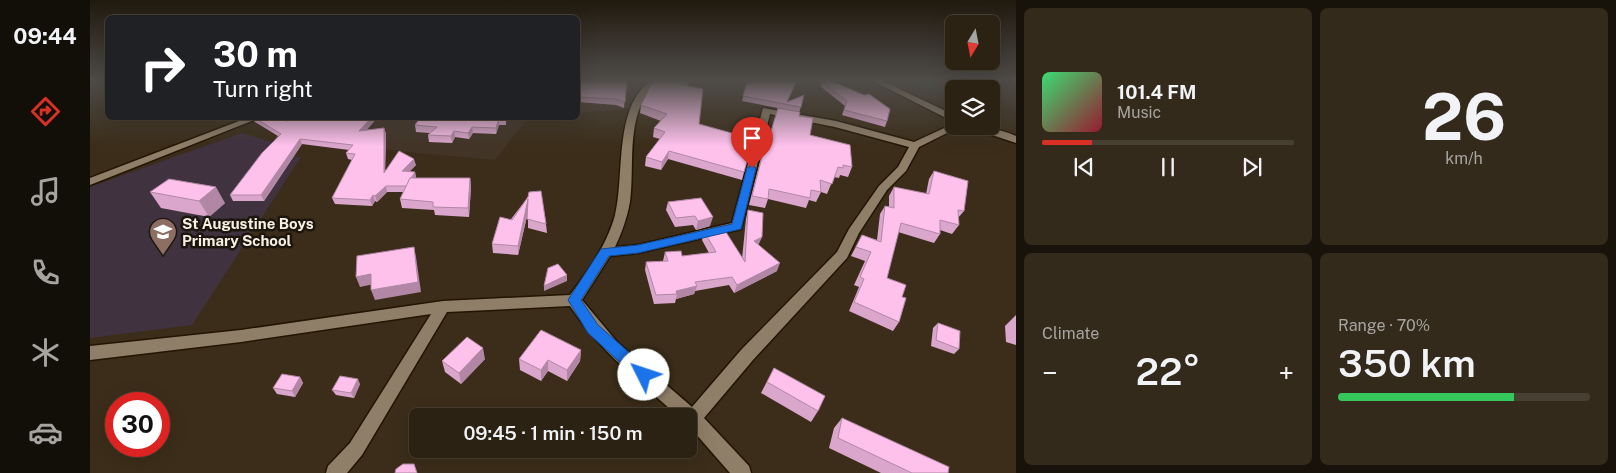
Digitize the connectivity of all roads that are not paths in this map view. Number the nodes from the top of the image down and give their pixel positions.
1 (640, 102) edge
2 (920, 102) edge
3 (945, 114) edge
4 (249, 120) edge
5 (945, 131) edge
6 (1000, 134) edge
7 (1013, 137) edge
8 (915, 145) junction
9 (90, 182) edge
10 (606, 252) junction
11 (574, 300) junction
12 (443, 307) junction
13 (90, 353) edge
14 (682, 408) edge
15 (697, 413) edge
16 (697, 422) edge
17 (335, 473) edge
18 (742, 473) edge

1 - 10 street
2 - 3 street
4 - 9 street
5 - 8 street
6 - 7 street
8 - 10 street
8 - 15 street
10 - 11 street
11 - 12 street
11 - 14 street
12 - 13 street
12 - 17 street
16 - 18 street

